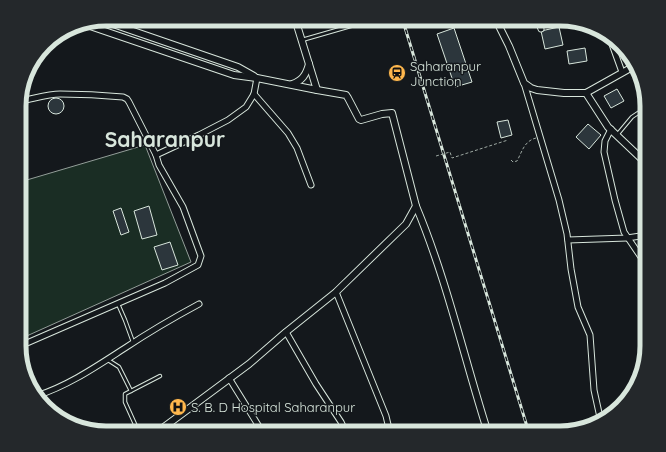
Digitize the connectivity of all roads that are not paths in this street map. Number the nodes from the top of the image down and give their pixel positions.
1 (119, 26) edge
2 (297, 26) edge
3 (351, 26) edge
4 (499, 26) edge
5 (540, 26) edge
6 (94, 27) edge
7 (541, 29) dead end
8 (302, 40) junction
9 (612, 46) edge
10 (309, 64) junction
11 (630, 68) edge
12 (622, 72) junction
13 (257, 78) junction
14 (524, 83) junction
15 (292, 84) junction
16 (317, 90) junction
17 (586, 93) junction
18 (254, 94) junction
19 (27, 100) edge
20 (640, 112) edge
21 (611, 130) junction
22 (617, 135) junction
23 (156, 155) junction
24 (640, 157) edge
25 (311, 185) dead end
26 (416, 206) junction
27 (640, 236) edge
28 (627, 238) junction
29 (568, 240) junction
30 (640, 256) edge
31 (336, 292) junction
32 (117, 304) junction
33 (199, 304) dead end
34 (286, 332) junction
35 (26, 343) edge
36 (133, 343) junction
37 (108, 359) junction
38 (160, 376) dead end
39 (229, 378) junction
40 (131, 391) junction
41 (42, 394) edge
42 (600, 415) edge
43 (136, 426) edge
44 (165, 426) edge
45 (259, 426) edge
46 (343, 426) edge
47 (388, 426) edge
48 (486, 426) edge

1 - 13 street
2 - 8 street
3 - 8 lane
4 - 14 street
5 - 7 street
6 - 13 street
8 - 10 street
9 - 12 street
10 - 15 street
10 - 16 street
11 - 12 street
12 - 17 street
13 - 15 street
13 - 18 street
14 - 17 street
14 - 29 street
15 - 16 street
16 - 26 street
17 - 21 street
18 - 23 street
18 - 25 street
19 - 23 street
20 - 22 lane
21 - 22 street
21 - 28 street
22 - 24 street
23 - 32 street
26 - 31 street
26 - 48 street
27 - 28 street
28 - 29 street
28 - 30 street
29 - 42 street
31 - 34 street
31 - 47 street
32 - 35 street
32 - 36 lane
33 - 36 street
34 - 39 street
34 - 46 street
36 - 37 street
37 - 40 lane
37 - 41 street
38 - 40 lane
39 - 44 street
39 - 45 street
40 - 43 lane

